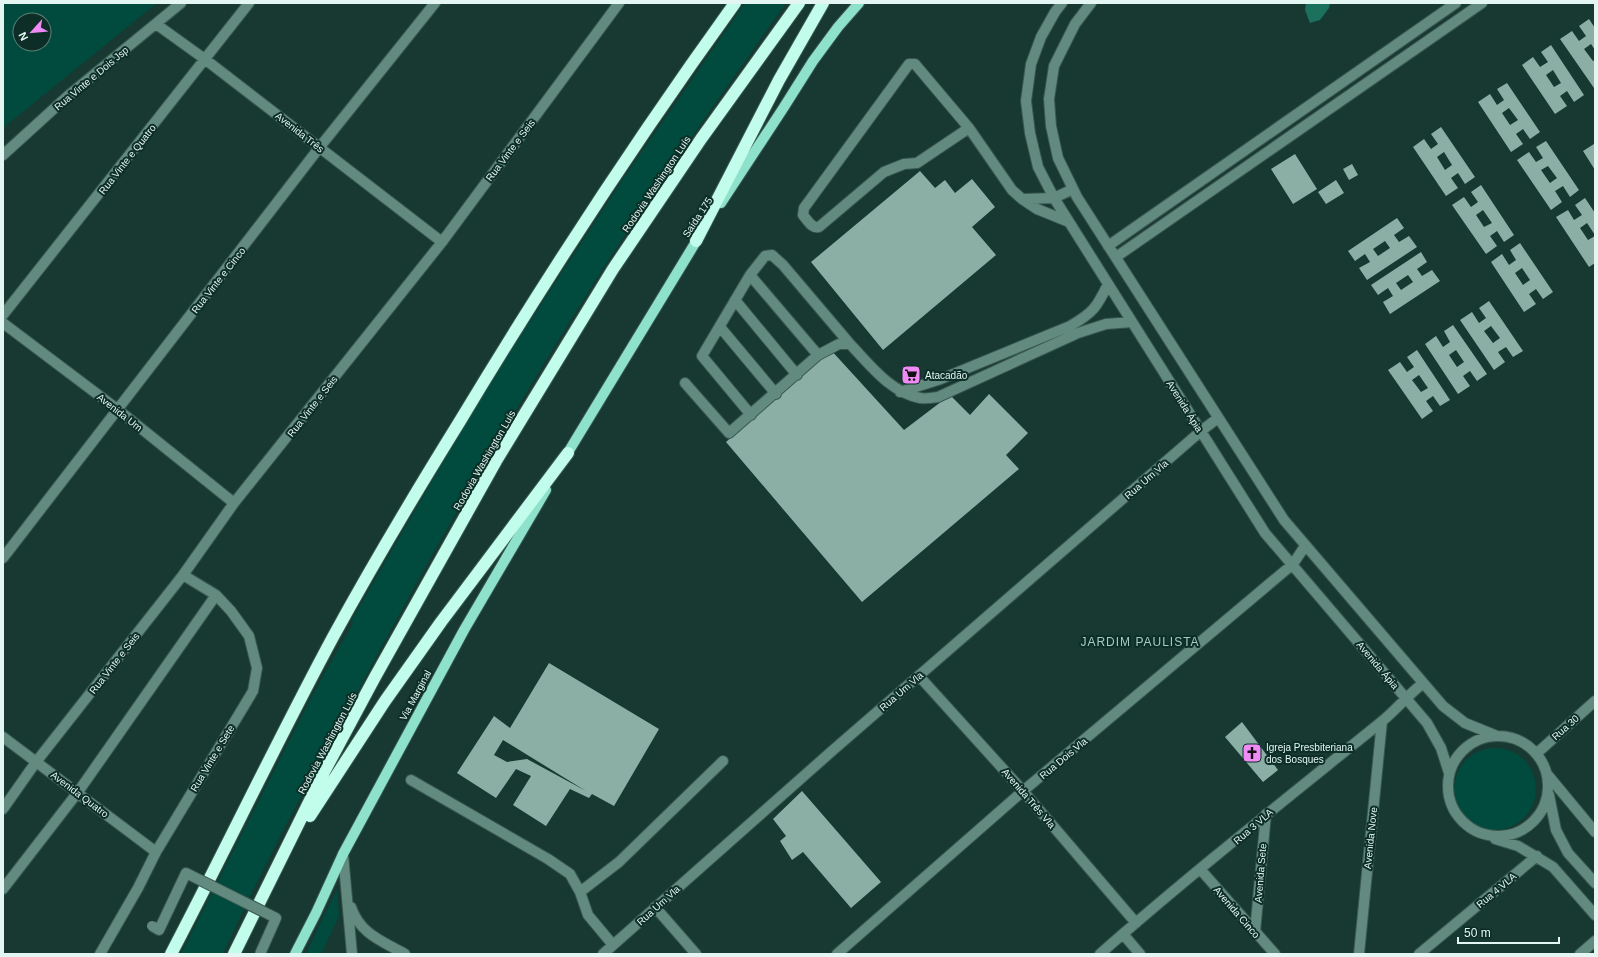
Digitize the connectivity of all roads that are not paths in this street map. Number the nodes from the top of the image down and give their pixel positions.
1 (181, 3) edge
2 (249, 3) edge
3 (435, 3) edge
4 (619, 3) edge
5 (726, 3) edge
6 (734, 3) edge
7 (799, 3) edge
8 (823, 3) edge
9 (859, 3) edge
10 (1062, 3) edge
11 (1092, 3) edge
12 (1456, 3) edge
13 (1482, 3) edge
14 (156, 24) junction
15 (206, 60) junction
16 (680, 79) junction
17 (969, 128) junction
18 (319, 148) junction
19 (3, 155) edge
20 (1073, 189) junction
21 (1054, 198) junction
22 (1022, 199) junction
23 (1069, 222) junction
24 (696, 241) junction
25 (442, 242) junction
26 (1108, 246) junction
27 (1116, 258) junction
28 (750, 275) junction
29 (1108, 284) junction
30 (735, 300) junction
31 (3, 315) edge
32 (3, 322) edge
33 (1132, 322) junction
34 (720, 327) junction
35 (850, 344) junction
36 (818, 355) junction
37 (797, 374) junction
38 (686, 383) dead end
39 (900, 392) junction
40 (776, 394) junction
41 (117, 409) junction
42 (751, 415) junction
43 (1218, 418) junction
44 (1201, 431) junction
45 (568, 453) junction
46 (234, 503) junction
47 (1305, 546) junction
48 (3, 558) edge
49 (1292, 564) junction
50 (183, 575) junction
51 (216, 595) junction
52 (919, 676) junction
53 (1422, 684) junction
54 (1406, 697) junction
55 (1595, 701) edge
56 (1382, 721) junction
57 (1497, 736) junction
58 (3, 737) edge
59 (1536, 754) junction
60 (723, 761) dead end
61 (36, 762) junction
62 (1449, 773) junction
63 (1547, 774) junction
64 (411, 780) dead end
65 (1548, 790) junction
66 (1023, 791) junction
67 (78, 792) junction
68 (3, 808) edge
69 (1266, 814) junction
70 (1595, 832) edge
71 (1488, 836) junction
72 (156, 852) junction
73 (343, 854) junction
74 (1536, 856) junction
75 (277, 865) junction
76 (1200, 869) junction
77 (1595, 883) edge
78 (3, 889) edge
79 (580, 892) junction
80 (347, 894) junction
81 (655, 907) junction
82 (1595, 915) edge
83 (1136, 923) junction
84 (152, 926) dead end
85 (1255, 932) junction
86 (1123, 934) junction
87 (1595, 941) edge
88 (613, 945) junction
89 (100, 954) edge
90 (171, 954) edge
91 (234, 954) edge
92 (260, 954) edge
93 (295, 954) edge
94 (352, 954) edge
95 (405, 954) edge
96 (603, 954) edge
97 (696, 954) edge
98 (837, 954) edge
99 (1100, 954) edge
100 (1140, 954) edge
101 (1275, 954) edge
102 (1359, 954) edge
103 (1419, 954) edge
104 (1580, 954) edge

1 - 14 street, Rua Vinte e Dois Jsp
2 - 15 street, Rua Vinte e Quatro
3 - 18 street, Rua Vinte e Cinco
4 - 25 street, Rua Vinte e Seis
5 - 16 highway
6 - 16 highway
7 - 75 highway, Rodovia Washington Luís
8 - 24 highway
9 - 24 main road, Saída 175
10 - 21 street, Avenida Ápia
11 - 20 street
12 - 26 street
13 - 27 street
14 - 15 street, Avenida Três
14 - 19 street, Rua Vinte e Dois Jsp
15 - 18 street, Avenida Três
15 - 31 street, Rua Vinte e Quatro
16 - 90 highway
17 - 17 street
17 - 22 street
18 - 25 street, Avenida Três
18 - 41 street, Rua Vinte e Cinco
20 - 21 street
20 - 26 street
21 - 22 street
21 - 23 street, Avenida Ápia
22 - 23 street
23 - 29 street, Avenida Ápia
24 - 45 main road, Saída 175
25 - 46 street, Rua Vinte e Seis
26 - 27 street
27 - 43 street
28 - 30 street
28 - 35 street
28 - 36 street
29 - 33 street, Avenida Ápia
29 - 39 street
30 - 34 street
30 - 37 street
32 - 41 street, Avenida Um
33 - 39 street
33 - 44 street, Avenida Ápia
34 - 40 street
34 - 42 street
35 - 36 street
35 - 39 street
36 - 37 street
37 - 40 street
38 - 42 street
40 - 42 street
41 - 46 street, Avenida Um
41 - 48 street, Rua Vinte e Cinco
43 - 44 street, Rua Um Vla
43 - 47 street
44 - 49 street, Avenida Ápia
44 - 52 street, Rua Um Vla
45 - 73 main road, Via Marginal
45 - 75 highway
46 - 50 street, Rua Vinte e Seis
47 - 49 street, Rua Dois Vla
47 - 53 street
49 - 54 street, Avenida Ápia
49 - 66 street, Rua Dois Vla
50 - 51 street, Rua Vinte e Sete
50 - 61 street, Rua Vinte e Seis
51 - 67 street
51 - 72 street, Rua Vinte e Sete
52 - 66 street, Avenida Três Vla
52 - 81 street, Rua Um Vla
53 - 54 street, Rua 3 VLA
53 - 57 street
54 - 56 street, Rua 3 VLA
54 - 62 street, Avenida Ápia
55 - 59 street, Rua 30
56 - 69 street, Rua 3 VLA
56 - 102 street, Avenida Nove
57 - 59 street
57 - 62 street
58 - 61 street, Avenida Quatro
59 - 63 street
60 - 79 street
61 - 67 street, Avenida Quatro
61 - 68 street, Rua Vinte e Seis
62 - 71 street
63 - 65 street
63 - 70 street
64 - 79 street
65 - 71 street
65 - 77 street
66 - 83 street, Avenida Três Vla
66 - 98 street, Rua Dois Vla
67 - 72 street, Avenida Quatro
67 - 78 street
69 - 76 street, Rua 3 VLA
69 - 85 street, Avenida Sete
71 - 74 street
72 - 89 street, Rua Vinte e Sete
73 - 80 street
73 - 93 main road, Via Marginal
74 - 82 street
74 - 103 street, Rua 4 VLA
75 - 91 highway, Rodovia Washington Luís
76 - 83 street, Rua 3 VLA
76 - 85 street, Avenida Cinco
79 - 88 street
80 - 94 street
80 - 95 street
81 - 88 street, Rua Um Vla
81 - 97 street
83 - 86 street, Rua 3 VLA
84 - 92 street, bridge
85 - 101 street, Avenida Cinco
86 - 99 street, Rua 3 VLA
86 - 100 street
87 - 104 street
88 - 96 street, Rua Um Vla

